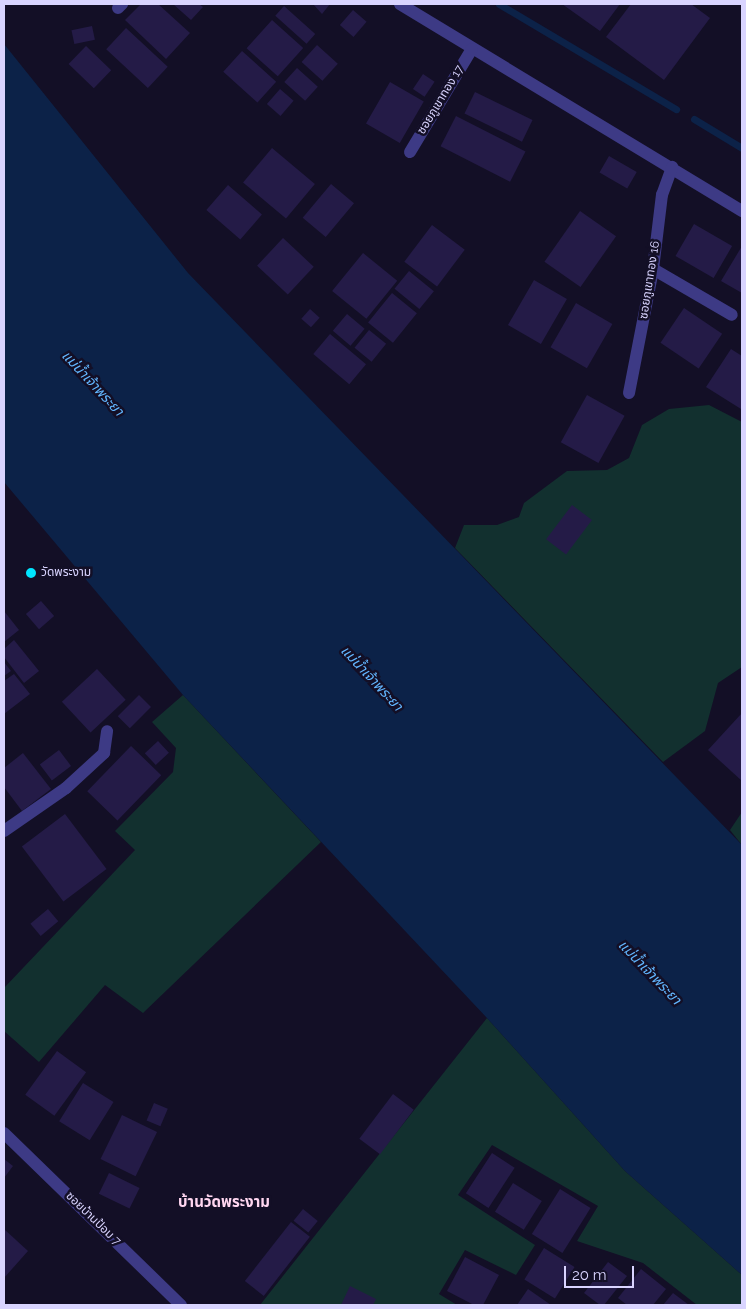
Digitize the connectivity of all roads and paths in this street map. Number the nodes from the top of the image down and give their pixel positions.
1 (400, 4) edge
2 (472, 49) junction
3 (410, 152) dead end
4 (672, 167) junction
5 (742, 211) edge
6 (653, 268) junction
7 (732, 315) dead end
8 (629, 393) dead end
9 (107, 731) dead end
10 (4, 831) edge
11 (4, 1133) edge
12 (181, 1305) edge

1 - 2 street
2 - 3 street, ซอยภูเขาทอง 17
2 - 4 street
4 - 5 street
4 - 6 street, ซอยภูเขาทอง 16
6 - 7 street
6 - 8 street, ซอยภูเขาทอง 16
9 - 10 street
11 - 12 street, ซอยบ้านป้อม 7

